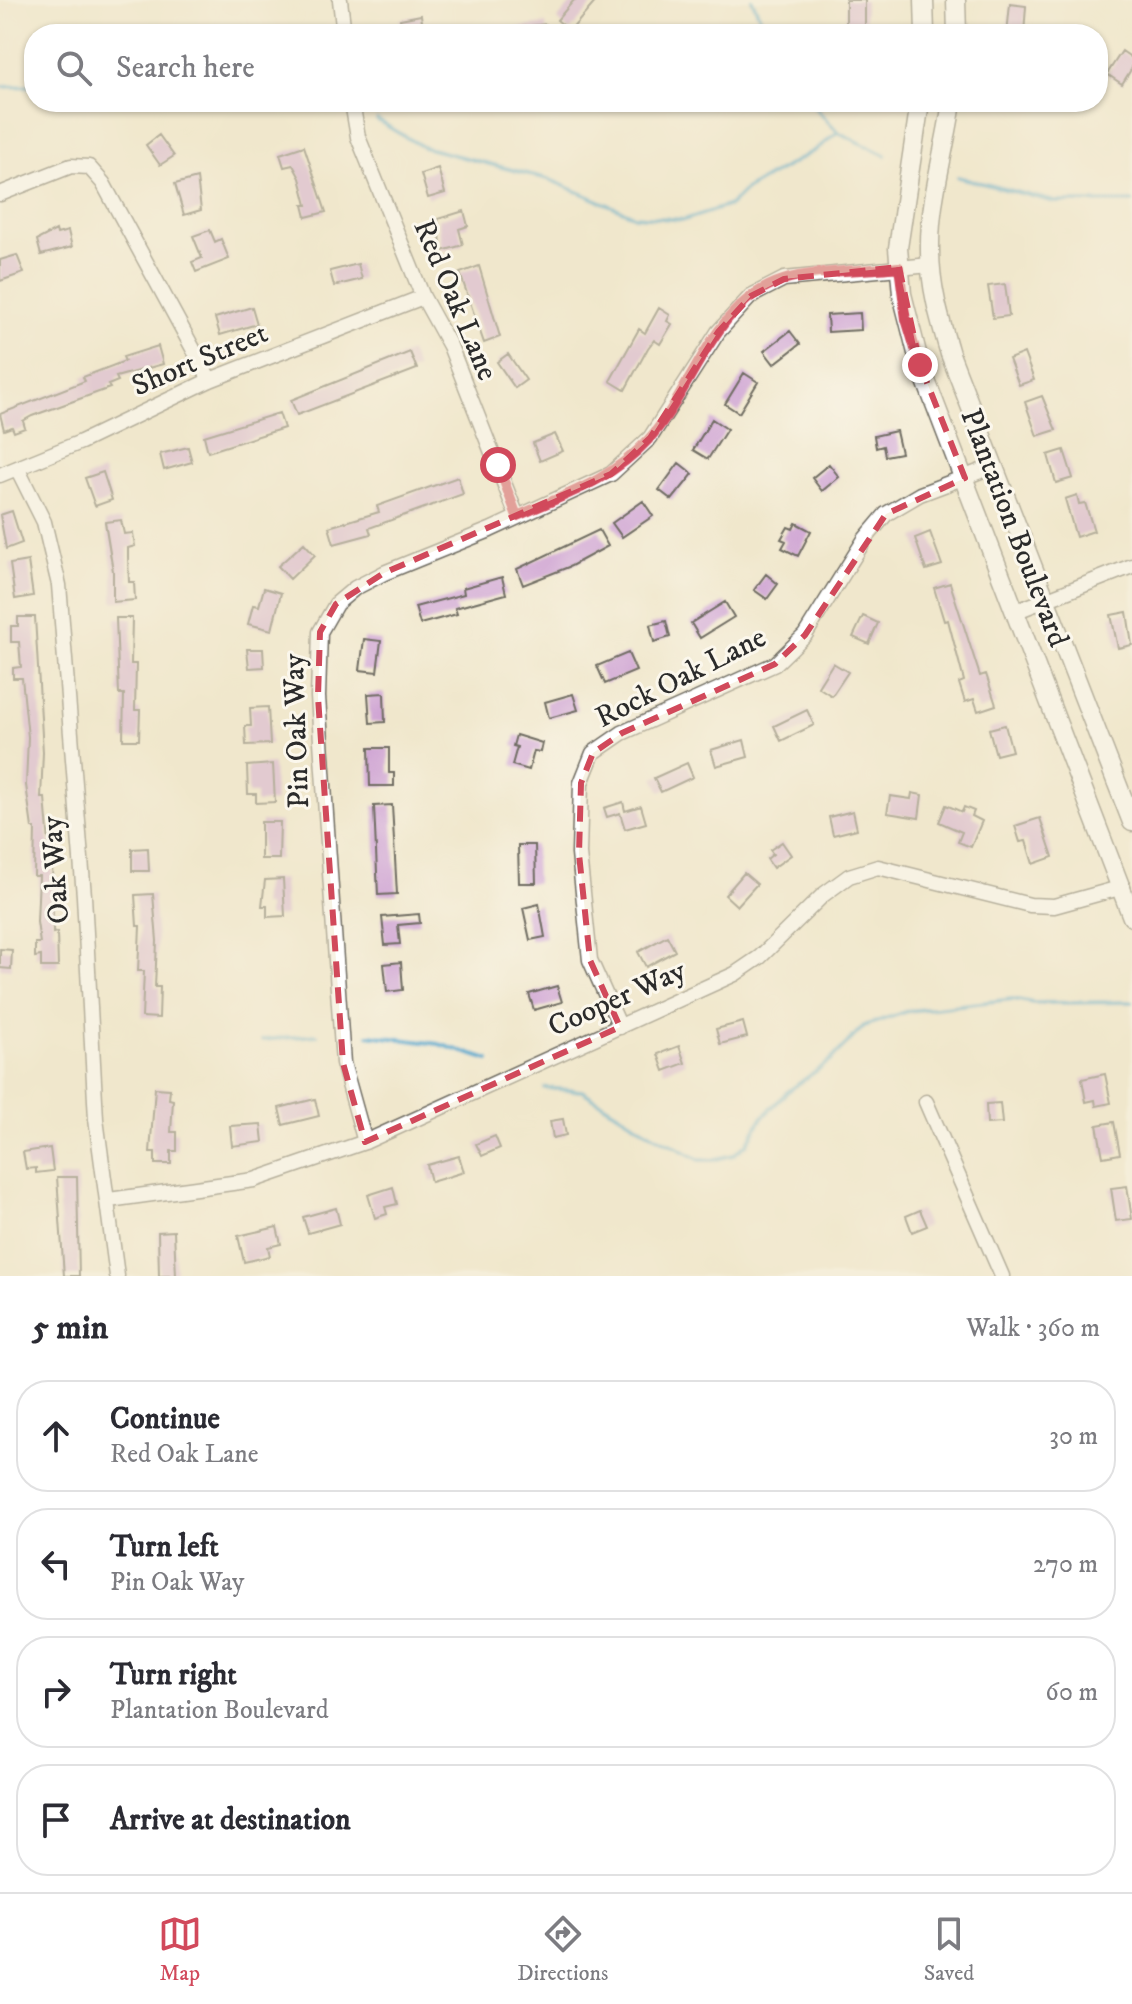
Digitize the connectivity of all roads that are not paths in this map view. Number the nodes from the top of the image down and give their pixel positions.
1 (340, 0) edge
2 (924, 0) edge
3 (956, 0) edge
4 (343, 24) edge
5 (925, 24) edge
6 (957, 24) edge
7 (354, 112) edge
8 (918, 112) edge
9 (950, 112) edge
10 (0, 194) edge
11 (930, 265) junction
12 (899, 267) junction
13 (423, 297) junction
14 (210, 380) junction
15 (994, 466) junction
16 (17, 468) junction
17 (0, 475) edge
18 (965, 478) junction
19 (517, 516) junction
20 (1132, 566) edge
21 (1046, 600) junction
22 (1017, 611) junction
23 (1132, 822) edge
24 (1123, 887) junction
25 (1131, 911) edge
26 (620, 1027) junction
27 (926, 1102) dead end
28 (365, 1142) junction
29 (109, 1200) junction
30 (117, 1276) edge
31 (1002, 1276) edge

1 - 4 street
2 - 5 street
3 - 6 street
7 - 13 street, Red Oak Lane
8 - 12 street, Plantation Boulevard
9 - 11 street, Plantation Boulevard
10 - 14 street
11 - 12 street, Pin Oak Way
11 - 15 street, Plantation Boulevard
12 - 18 street, Plantation Boulevard
12 - 19 street, Pin Oak Way
13 - 14 street, Short Street
13 - 19 street, Red Oak Lane
14 - 16 street, Short Street
15 - 18 street, Rock Oak Lane
15 - 21 street, Plantation Boulevard
16 - 17 street, Short Street
16 - 29 street, Oak Way
18 - 22 street, Plantation Boulevard
18 - 26 street, Rock Oak Lane
19 - 28 street, Pin Oak Way
20 - 21 street
21 - 22 street
21 - 23 street, Plantation Boulevard
22 - 24 street, Plantation Boulevard
24 - 25 street, Plantation Boulevard
24 - 26 street, Cooper Way
26 - 28 street, Cooper Way
27 - 31 street
28 - 29 street, Cooper Way
29 - 30 street, Oak Way

